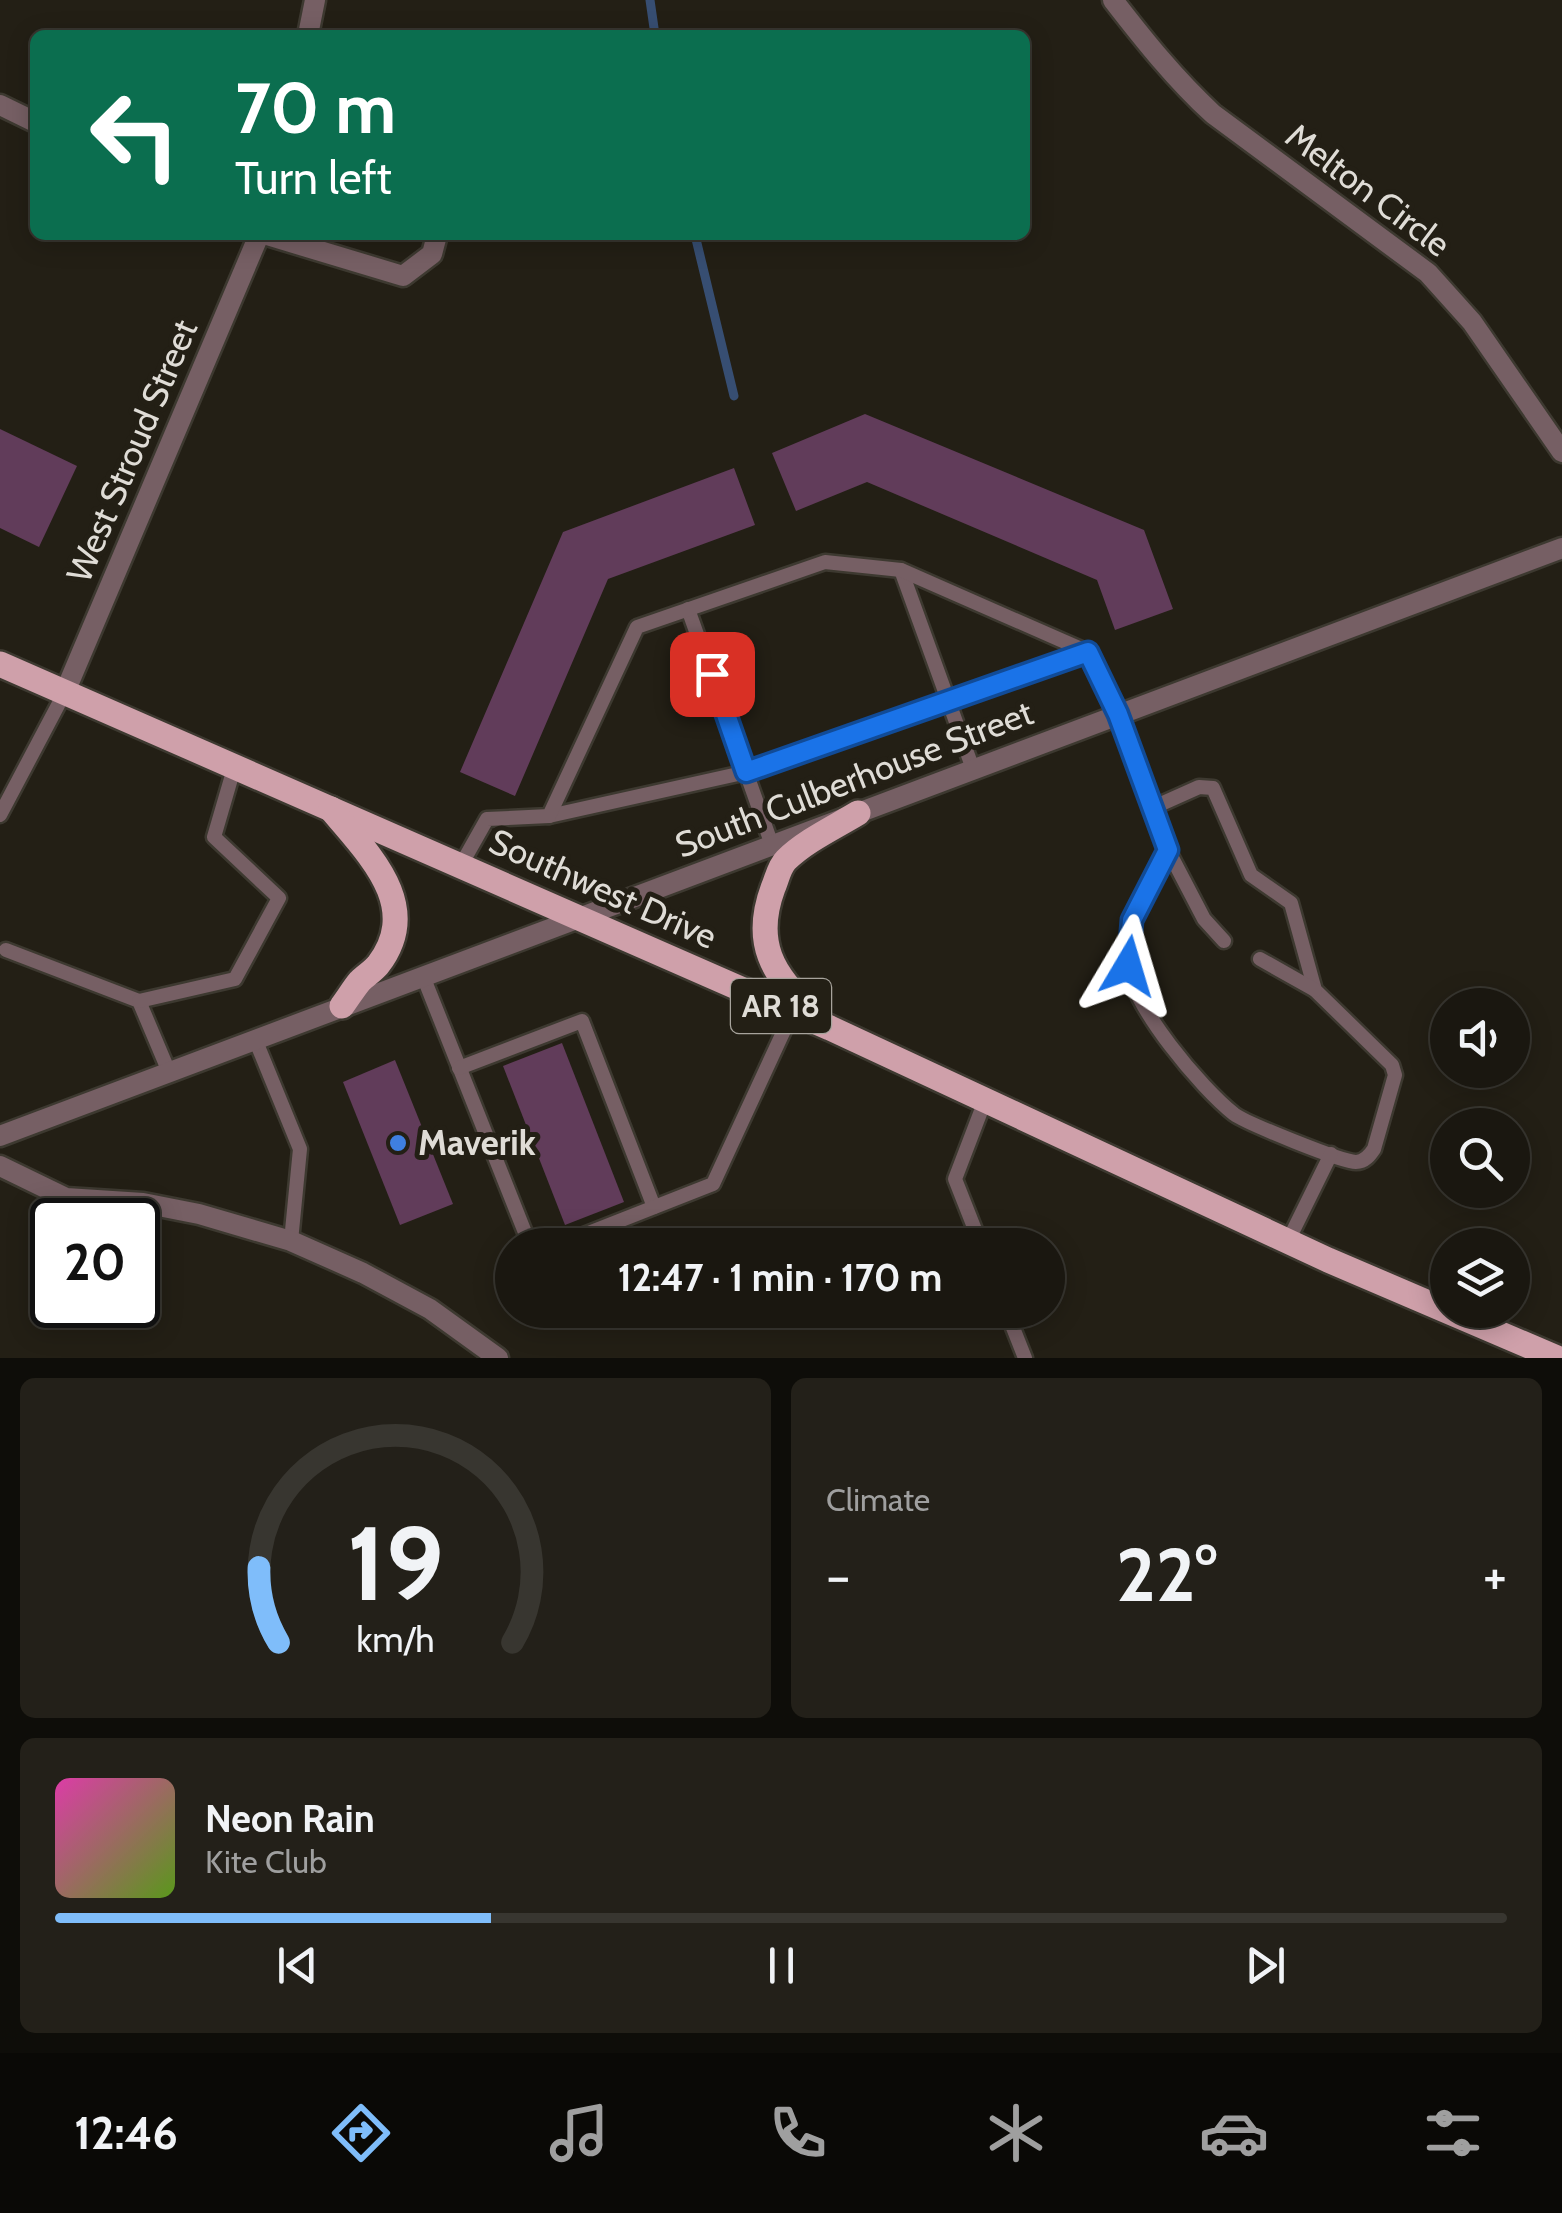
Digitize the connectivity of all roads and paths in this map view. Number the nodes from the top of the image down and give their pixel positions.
1 (314, 0) edge
2 (1113, 0) edge
3 (309, 30) edge
4 (0, 105) edge
5 (30, 120) edge
6 (257, 240) edge
7 (284, 240) edge
8 (434, 245) edge
9 (1562, 452) edge
10 (1562, 548) edge
11 (901, 570) junction
12 (688, 609) junction
13 (1088, 652) junction
14 (0, 664) edge
15 (64, 692) junction
16 (950, 704) junction
17 (1118, 714) junction
18 (235, 766) junction
19 (974, 769) junction
20 (746, 772) junction
21 (328, 805) junction
22 (1152, 808) junction
23 (858, 812) junction
24 (0, 815) edge
25 (550, 816) junction
26 (772, 844) junction
27 (1168, 850) junction
28 (461, 864) junction
29 (580, 917) junction
30 (1224, 941) dead end
31 (2, 952) edge
32 (1260, 960) dead end
33 (423, 976) junction
34 (1315, 990) junction
35 (139, 1000) junction
36 (342, 1006) junction
37 (792, 1011) junction
38 (830, 1028) junction
39 (255, 1039) junction
40 (459, 1068) junction
41 (168, 1072) junction
42 (986, 1098) junction
43 (2, 1129) edge
44 (1330, 1154) junction
45 (0, 1166) edge
46 (654, 1207) junction
47 (523, 1228) edge
48 (601, 1228) edge
49 (975, 1228) edge
50 (291, 1241) junction
51 (1288, 1241) junction
52 (1013, 1328) edge
53 (498, 1358) edge
54 (1024, 1358) edge
55 (1557, 1358) edge

1 - 3 street
2 - 9 street, Melton Circle
4 - 5 street
6 - 15 street, West Stroud Street
7 - 8 street
10 - 17 street, South Culberhouse Street
11 - 12 lane
11 - 13 lane
11 - 16 lane
12 - 20 lane
12 - 25 lane
13 - 16 lane
13 - 17 lane
14 - 15 main road, Southwest Drive / AR 18
15 - 18 main road, Southwest Drive / AR 18
15 - 24 lane
16 - 19 lane
16 - 20 lane
17 - 19 street, South Culberhouse Street
17 - 22 lane
18 - 21 main road, Southwest Drive / AR 18
18 - 35 lane
19 - 23 street, South Culberhouse Street
20 - 25 lane
20 - 26 lane
21 - 28 main road, Southwest Drive / AR 18
21 - 36 main road
22 - 27 lane
22 - 34 lane
23 - 26 street, South Culberhouse Street
23 - 38 main road
25 - 28 lane
26 - 29 street, South Culberhouse Street
27 - 30 lane
27 - 44 lane
28 - 29 main road, Southwest Drive / AR 18
29 - 33 street, South Culberhouse Street
29 - 37 main road, Southwest Drive / AR 18
31 - 35 lane
32 - 34 lane
33 - 36 street, South Culberhouse Street
33 - 40 lane
34 - 44 lane
35 - 41 lane
36 - 39 street, South Culberhouse Street
37 - 38 main road, Southwest Drive / AR 18
37 - 46 lane
38 - 42 main road, Southwest Drive / AR 18
39 - 41 street, South Culberhouse Street
39 - 50 lane
40 - 46 lane
40 - 47 lane
41 - 43 street, South Culberhouse Street
42 - 49 lane
42 - 51 main road, Southwest Drive / AR 18
44 - 51 lane
45 - 50 street
46 - 48 lane
50 - 53 street
51 - 55 main road, Southwest Drive / AR 18
52 - 54 lane

